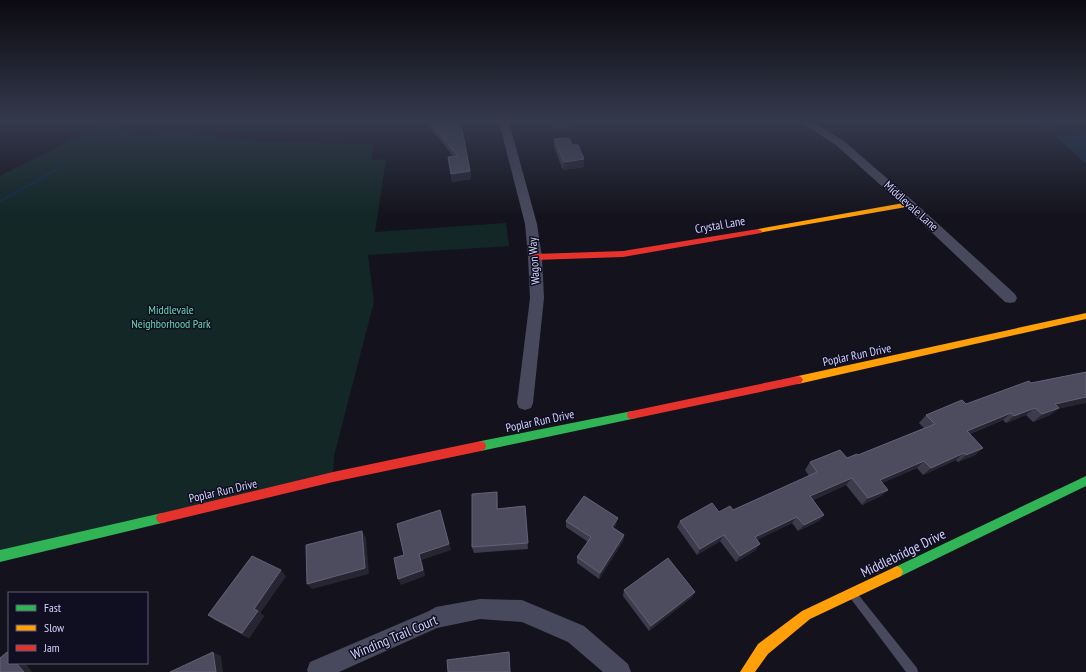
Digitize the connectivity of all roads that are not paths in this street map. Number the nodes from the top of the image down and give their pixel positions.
1 (512, 153) edge
2 (852, 153) edge
3 (909, 204) junction
4 (535, 257) junction
5 (1010, 298) dead end
6 (1086, 316) edge
7 (525, 403) dead end
8 (1086, 481) edge
9 (0, 556) edge
10 (851, 593) junction
11 (318, 670) dead end
12 (620, 672) edge
13 (747, 672) edge
14 (913, 672) edge

1 - 4 street, Wagon Way
2 - 3 street, Middlevale Lane
3 - 4 street, Crystal Lane
3 - 5 street, Middlevale Lane
4 - 7 street, Wagon Way
6 - 9 street, Poplar Run Drive
8 - 10 street, Middlebridge Drive
10 - 13 street, Middlebridge Drive
10 - 14 lane
11 - 12 street, Winding Trail Court

